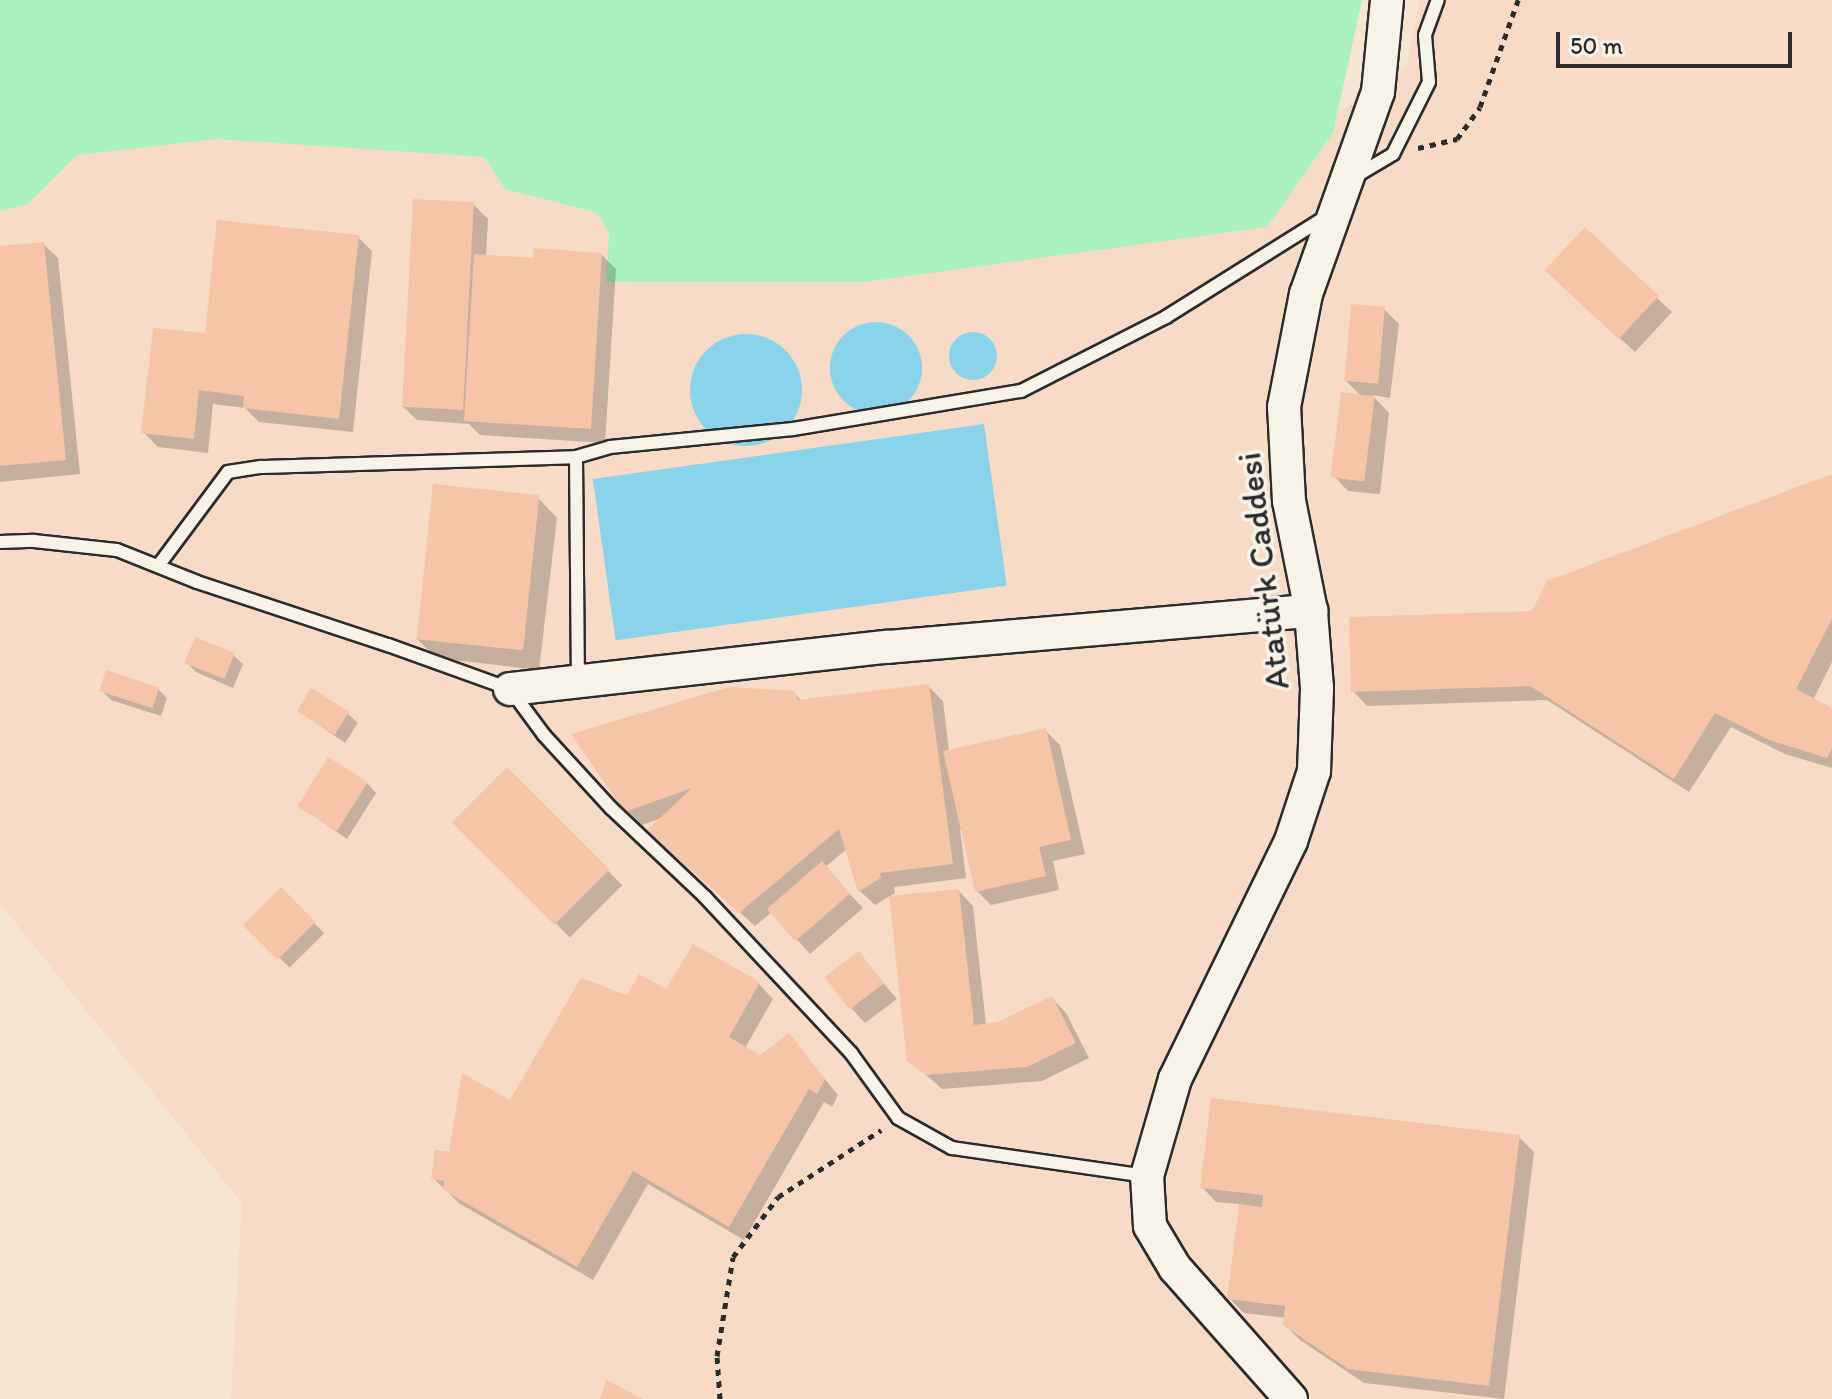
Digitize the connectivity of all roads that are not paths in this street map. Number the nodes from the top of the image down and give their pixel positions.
1 (1387, 0) edge
2 (1438, 0) edge
3 (1342, 196) junction
4 (576, 457) junction
5 (0, 542) edge
6 (158, 566) junction
7 (1311, 611) junction
8 (578, 682) junction
9 (510, 689) junction
10 (1147, 1176) junction
11 (1291, 1399) edge

1 - 3 street, Atatürk Caddesi
2 - 3 lane
3 - 4 lane
3 - 7 street, Atatürk Caddesi
4 - 6 lane
4 - 8 lane
5 - 6 lane
6 - 9 lane
7 - 8 street
7 - 10 street, Atatürk Caddesi
8 - 9 street
9 - 10 lane
10 - 11 street, Atatürk Caddesi

